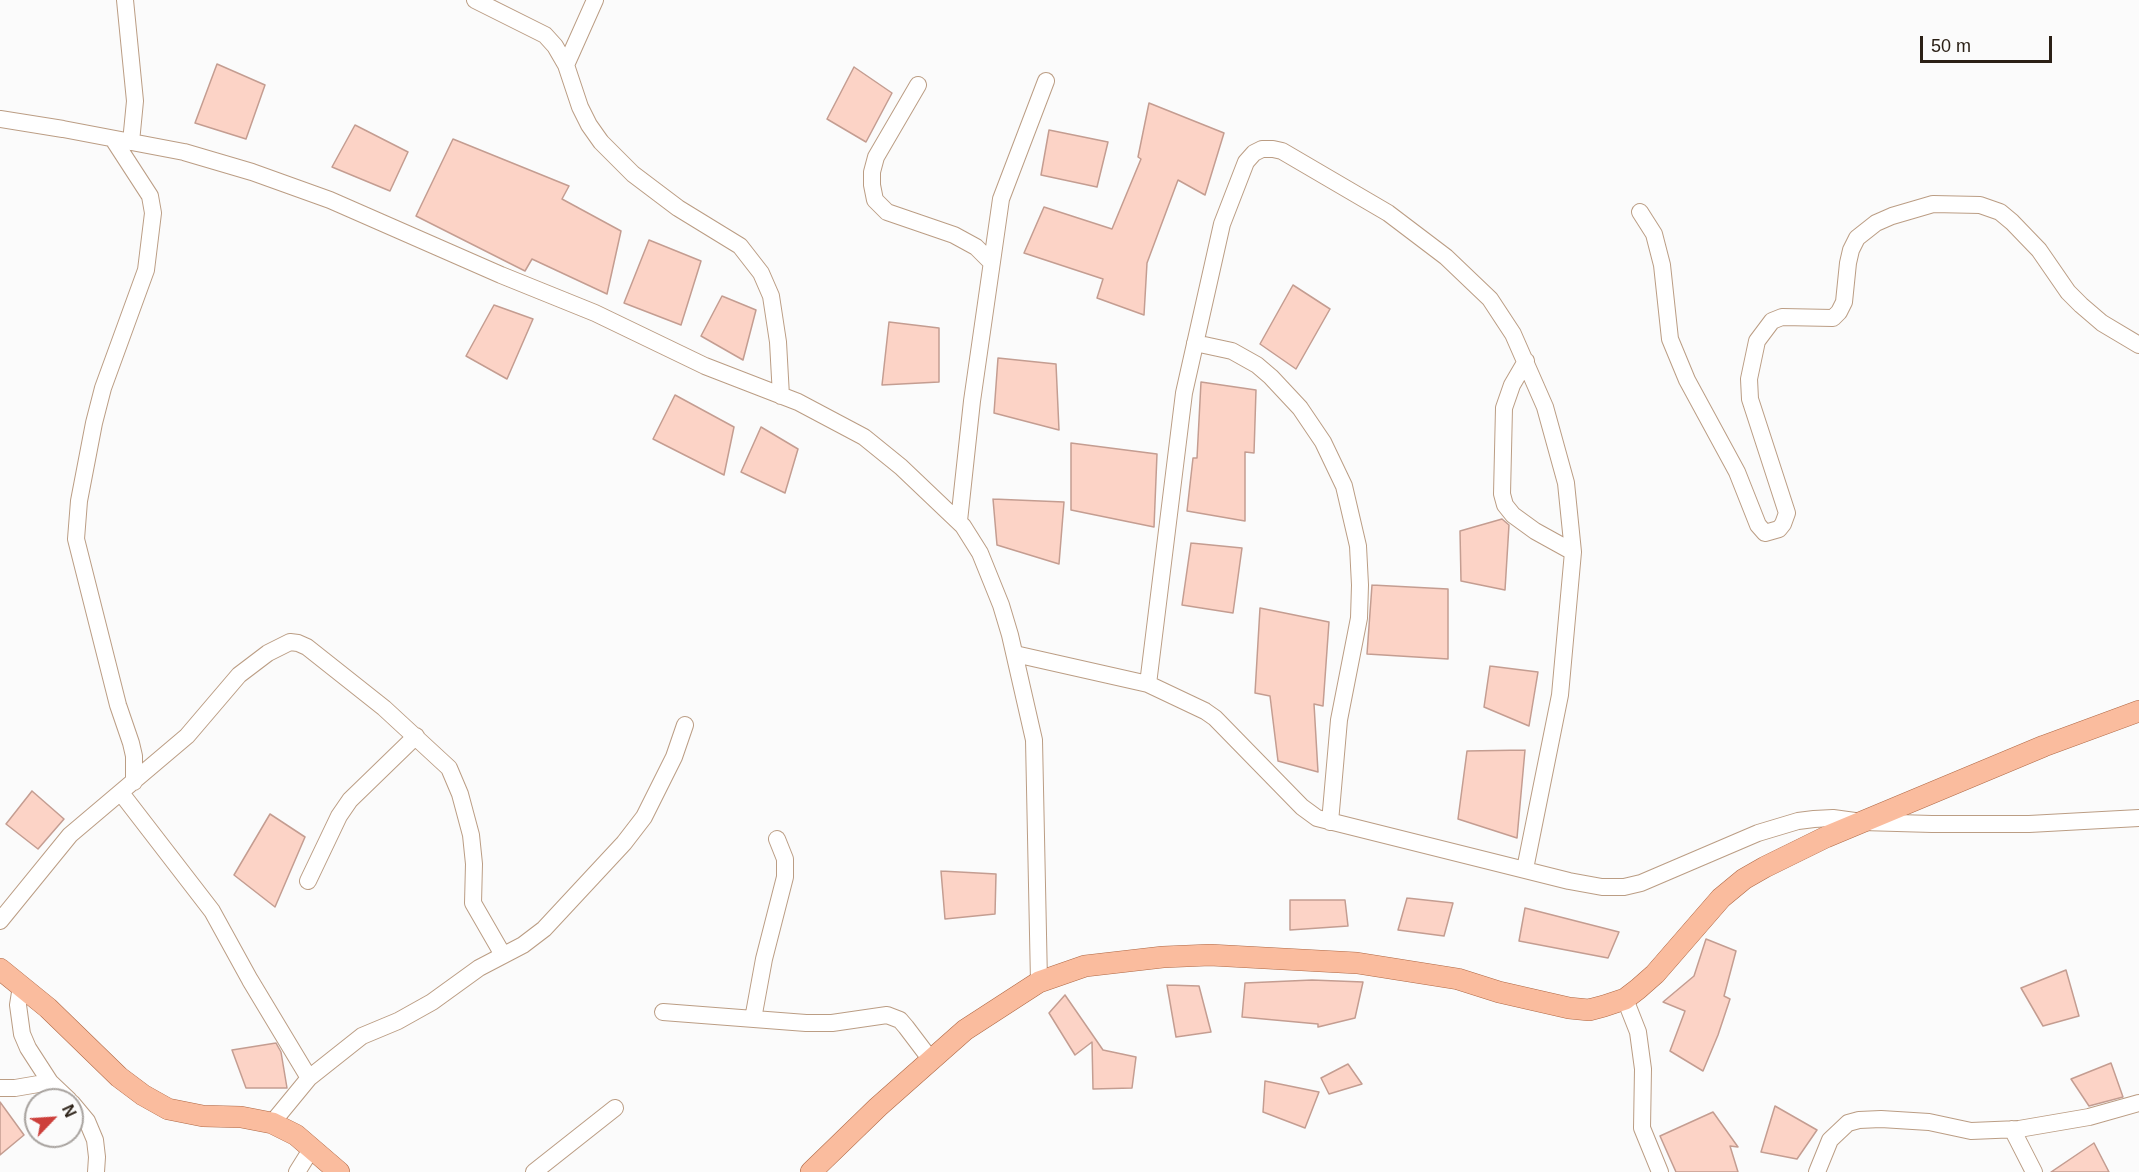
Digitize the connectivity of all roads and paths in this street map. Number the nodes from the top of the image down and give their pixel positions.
1 (125, 0) edge
2 (475, 0) edge
3 (595, 0) edge
4 (566, 65) junction
5 (1046, 81) dead end
6 (918, 85) dead end
7 (0, 119) edge
8 (113, 139) junction
9 (131, 142) junction
10 (1640, 212) dead end
11 (992, 261) junction
12 (1195, 343) junction
13 (2139, 345) edge
14 (1526, 361) junction
15 (781, 396) junction
16 (959, 521) junction
17 (1573, 552) junction
18 (1015, 654) junction
19 (1148, 684) junction
20 (2139, 711) edge
21 (685, 725) dead end
22 (416, 736) junction
23 (134, 782) junction
24 (121, 793) junction
25 (2139, 818) edge
26 (1330, 822) junction
27 (1862, 822) junction
28 (777, 839) dead end
29 (1525, 870) junction
30 (308, 881) dead end
31 (0, 921) edge
32 (503, 955) junction
33 (0, 969) edge
34 (1039, 982) junction
35 (21, 986) junction
36 (1625, 999) junction
37 (663, 1012) dead end
38 (753, 1019) junction
39 (931, 1060) junction
40 (309, 1078) junction
41 (50, 1082) junction
42 (0, 1088) edge
43 (56, 1088) edge
44 (2139, 1103) edge
45 (615, 1108) dead end
46 (84, 1117) edge
47 (272, 1123) junction
48 (2012, 1129) junction
49 (312, 1148) junction
50 (96, 1172) edge
51 (297, 1172) edge
52 (339, 1172) edge
53 (534, 1172) edge
54 (812, 1172) edge
55 (1660, 1172) edge
56 (1817, 1172) edge
57 (2034, 1172) edge

1 - 9 street
2 - 4 street
3 - 4 street
4 - 15 street
5 - 11 street
6 - 11 street
7 - 8 street
8 - 9 street
8 - 23 street
9 - 15 street
10 - 13 street
11 - 16 street
12 - 14 street
12 - 19 street
12 - 26 street
14 - 17 street
14 - 17 street
15 - 16 street
16 - 18 street
17 - 29 street
18 - 19 street
18 - 34 street
19 - 26 street
20 - 27 main road
21 - 32 street
22 - 23 street
22 - 30 street
22 - 32 street
23 - 24 street
24 - 31 street
24 - 40 street
25 - 27 street
26 - 29 street
27 - 29 street
27 - 36 main road
28 - 38 street
32 - 40 street
33 - 35 main road
34 - 36 main road
34 - 39 main road
35 - 41 street
35 - 47 main road
36 - 55 street
37 - 38 street
38 - 39 street
39 - 54 main road
40 - 47 street
41 - 42 street
41 - 43 street
44 - 48 street
45 - 53 street
46 - 50 street
47 - 49 main road
48 - 56 street
48 - 57 street
49 - 51 street
49 - 52 main road

